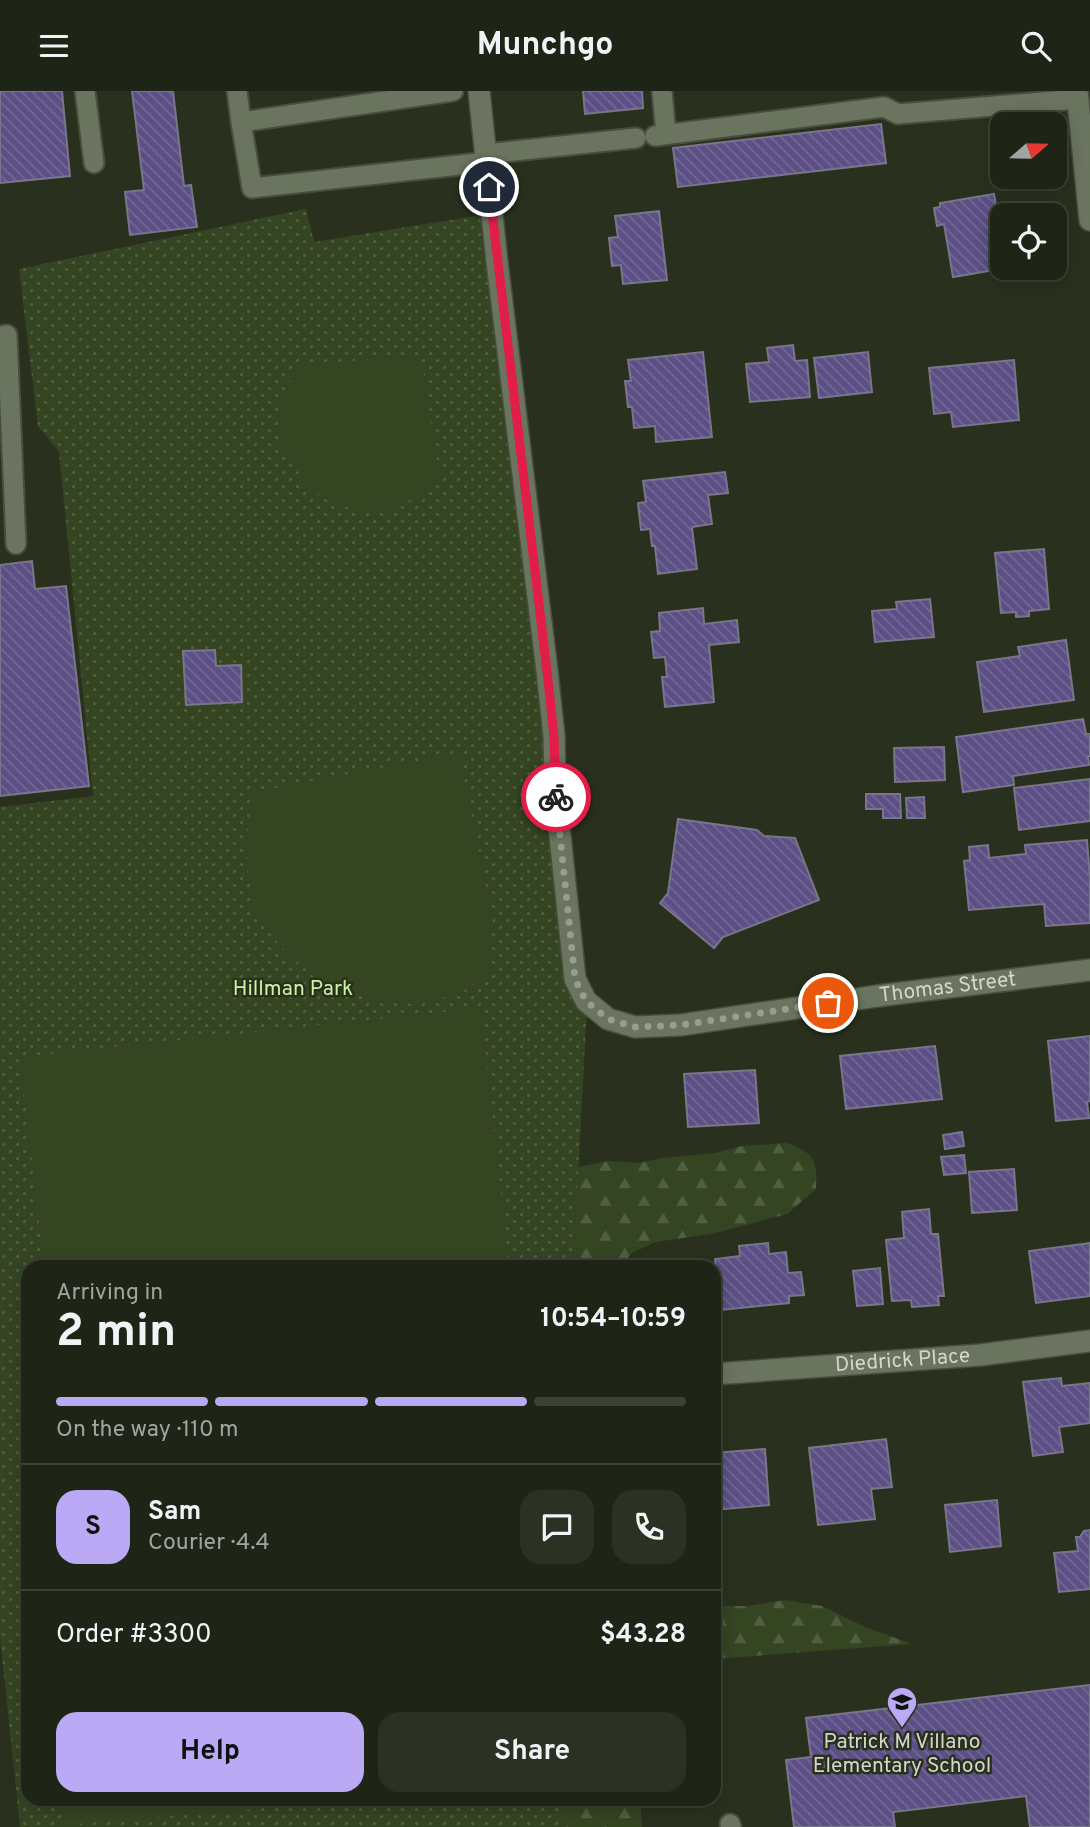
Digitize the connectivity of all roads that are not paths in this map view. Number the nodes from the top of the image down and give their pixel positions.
1 (85, 91) edge
2 (237, 91) edge
3 (453, 91) edge
4 (479, 91) edge
5 (662, 91) edge
6 (1077, 95) edge
7 (975, 99) edge
8 (242, 122) junction
9 (653, 136) junction
10 (486, 158) junction
11 (94, 163) dead end
12 (1090, 220) edge
13 (0, 336) edge
14 (16, 544) dead end
15 (1090, 970) edge
16 (1090, 1341) edge
17 (721, 1374) edge

1 - 11 lane
2 - 8 lane
3 - 8 lane
4 - 10 street, Thomas Street
5 - 9 lane
6 - 7 lane
6 - 12 street
7 - 9 lane
8 - 10 lane
9 - 10 lane
10 - 15 street, Thomas Street
13 - 14 lane
16 - 17 street, Diedrick Place

